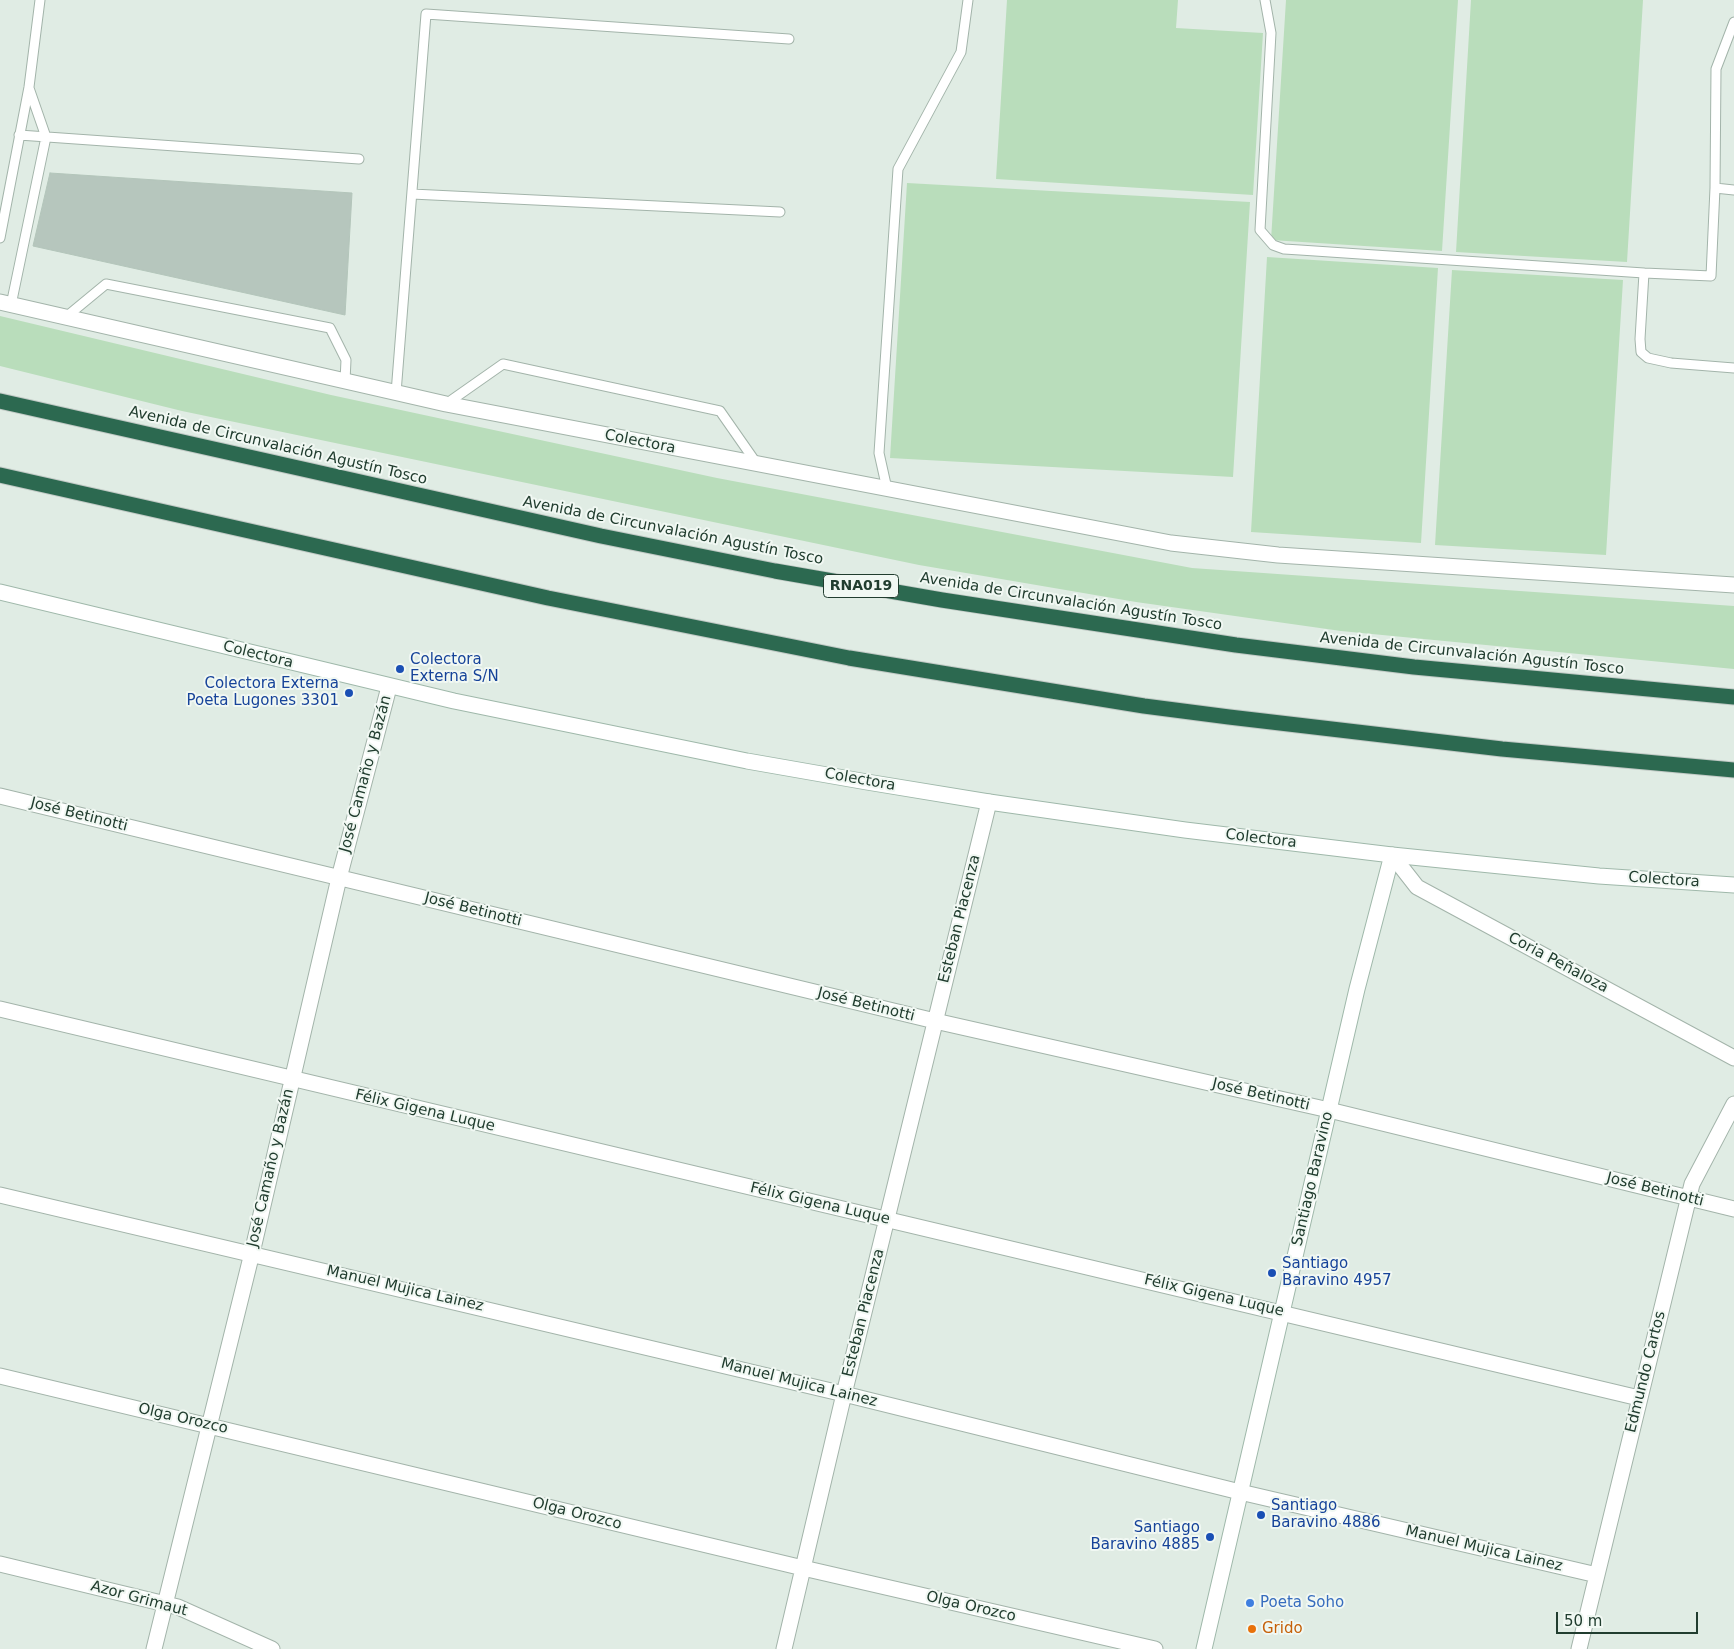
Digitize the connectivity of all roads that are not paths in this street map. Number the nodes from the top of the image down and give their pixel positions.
1 (40, 0) edge
2 (968, 0) edge
3 (1265, 0) edge
4 (1734, 22) edge
5 (789, 39) dead end
6 (29, 88) junction
7 (18, 135) junction
8 (46, 137) junction
9 (359, 159) dead end
10 (1714, 188) junction
11 (1734, 190) edge
12 (412, 194) junction
13 (780, 212) dead end
14 (0, 238) edge
15 (1644, 273) junction
16 (5, 304) edge
17 (66, 317) junction
18 (1734, 368) edge
19 (345, 381) junction
20 (396, 393) junction
21 (0, 401) edge
22 (446, 404) junction
23 (758, 464) junction
24 (0, 475) edge
25 (887, 489) junction
26 (1734, 585) edge
27 (0, 592) edge
28 (389, 687) junction
29 (1734, 697) edge
30 (1734, 770) edge
31 (0, 796) edge
32 (989, 802) junction
33 (1392, 855) junction
34 (339, 878) junction
35 (1734, 885) edge
36 (0, 1010) edge
37 (934, 1021) junction
38 (1734, 1058) edge
39 (292, 1080) junction
40 (1734, 1104) edge
41 (1329, 1110) junction
42 (0, 1195) edge
43 (1688, 1198) junction
44 (1734, 1209) edge
45 (887, 1220) junction
46 (252, 1253) junction
47 (1282, 1312) junction
48 (0, 1376) edge
49 (844, 1394) junction
50 (1639, 1398) junction
51 (208, 1424) junction
52 (1240, 1492) junction
53 (0, 1564) edge
54 (803, 1568) junction
55 (1596, 1575) junction
56 (165, 1603) junction
57 (154, 1649) edge
58 (272, 1649) edge
59 (784, 1649) edge
60 (1155, 1649) edge
61 (1204, 1649) edge
62 (1579, 1649) edge

1 - 6 lane
2 - 25 lane
3 - 15 lane
4 - 10 lane
5 - 12 lane
6 - 7 lane
6 - 8 lane
7 - 8 lane
7 - 14 lane
8 - 9 lane
8 - 16 lane
10 - 11 lane
10 - 15 lane
12 - 13 lane
12 - 20 lane
15 - 18 lane
16 - 17 street, Colectora
17 - 19 street, Colectora
17 - 19 lane
19 - 20 street, Colectora
20 - 22 street, Colectora
21 - 29 highway, Avenida de Circunvalación Agustín Tosco / RNA019
22 - 23 street, Colectora
22 - 23 lane
23 - 25 street, Colectora
24 - 30 highway
25 - 26 street, Colectora
27 - 28 street, Colectora
28 - 32 street, Colectora
28 - 34 street, José Camaño y Bazán
31 - 34 street, José Betinotti
32 - 33 street, Colectora
32 - 37 street, Esteban Piacenza
33 - 35 street, Colectora
33 - 38 street, Coria Peñaloza
33 - 41 street, Santiago Baravino
34 - 37 street, José Betinotti
34 - 39 street, José Camaño y Bazán
36 - 39 street, Félix Gigena Luque
37 - 41 street, José Betinotti
37 - 45 street, Esteban Piacenza
39 - 45 street, Félix Gigena Luque
39 - 46 street, José Camaño y Bazán
40 - 43 street, Edmundo Cartos
41 - 43 street, José Betinotti
41 - 47 street, Santiago Baravino
42 - 46 street, Manuel Mujica Lainez
43 - 44 street, José Betinotti
43 - 50 street, Edmundo Cartos
45 - 47 street, Félix Gigena Luque
45 - 49 street, Esteban Piacenza
46 - 49 street, Manuel Mujica Lainez
46 - 51 street, José Camaño y Bazán
47 - 50 street, Félix Gigena Luque
47 - 52 street, Santiago Baravino
48 - 51 street, Olga Orozco
49 - 52 street, Manuel Mujica Lainez
49 - 54 street, Esteban Piacenza
50 - 55 street, Edmundo Cartos
51 - 54 street, Olga Orozco
51 - 56 street, José Camaño y Bazán
52 - 55 street, Manuel Mujica Lainez
52 - 61 street, Santiago Baravino
53 - 56 street, Azor Grimaut
54 - 59 street, Esteban Piacenza
54 - 60 street, Olga Orozco
55 - 62 street, Edmundo Cartos
56 - 57 street, José Camaño y Bazán
56 - 58 street, Azor Grimaut

